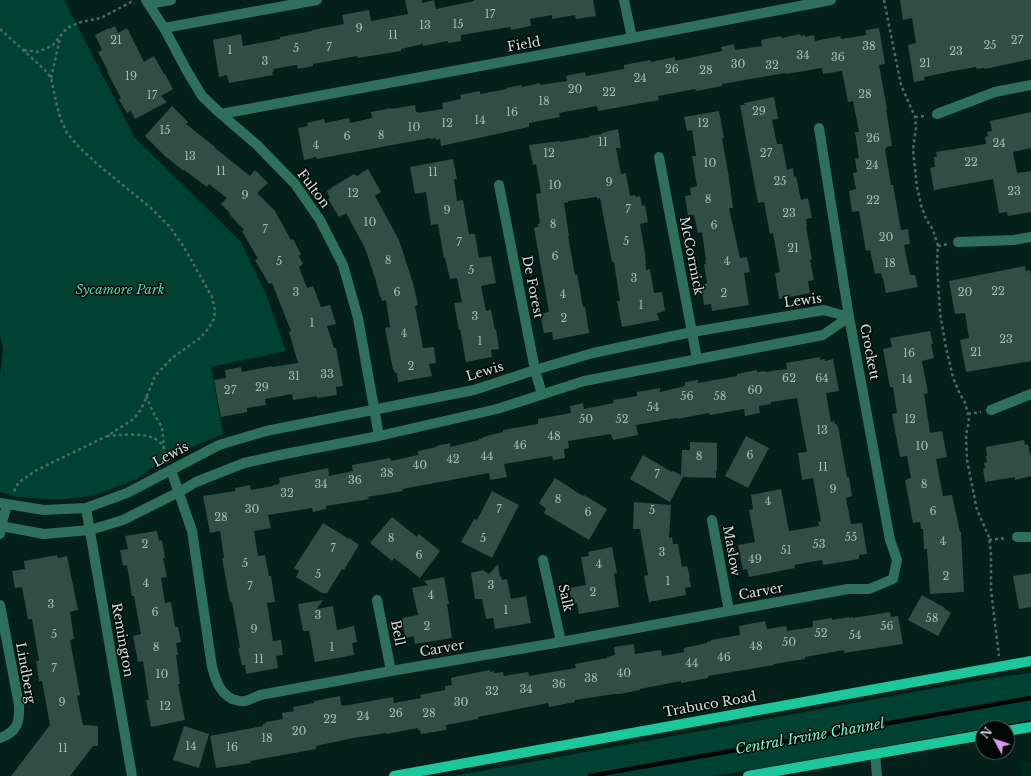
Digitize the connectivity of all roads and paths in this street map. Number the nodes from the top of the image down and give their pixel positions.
1 (171, 0) edge
2 (317, 0) edge
3 (624, 0) edge
4 (831, 0) edge
5 (884, 0) edge
6 (147, 2) edge
7 (164, 28) junction
8 (0, 29) edge
9 (60, 37) junction
10 (632, 38) junction
11 (23, 50) junction
12 (50, 78) junction
13 (1031, 85) edge
14 (221, 114) junction
15 (938, 114) dead end
16 (819, 128) dead end
17 (659, 157) dead end
18 (499, 185) dead end
19 (1031, 237) edge
20 (958, 242) dead end
21 (942, 245) dead end
22 (938, 246) junction
23 (849, 317) junction
24 (692, 332) junction
25 (697, 359) junction
26 (535, 370) junction
27 (542, 394) junction
28 (1031, 394) edge
29 (146, 396) junction
30 (374, 410) junction
31 (991, 410) dead end
32 (972, 413) dead end
33 (968, 414) junction
34 (107, 436) junction
35 (379, 436) junction
36 (164, 448) junction
37 (171, 470) junction
38 (179, 492) junction
39 (4, 504) edge
40 (86, 508) junction
41 (712, 520) dead end
42 (0, 529) edge
43 (90, 530) junction
44 (1017, 536) dead end
45 (1031, 537) edge
46 (989, 540) junction
47 (994, 540) dead end
48 (544, 560) dead end
49 (893, 579) joint
50 (377, 600) dead end
51 (0, 605) edge
52 (729, 611) junction
53 (562, 642) junction
54 (1031, 661) edge
55 (1000, 666) junction
56 (391, 671) junction
57 (1031, 727) edge
58 (1015, 730) edge
59 (975, 736) edge
60 (0, 738) edge
61 (875, 754) junction
62 (132, 776) edge
63 (394, 776) edge
64 (748, 776) edge
65 (877, 776) edge

1 - 6 street
2 - 7 street
3 - 10 street
4 - 10 street, Field
5 - 22 path
6 - 7 street, Fulton
6 - 9 path
7 - 14 street, Fulton
8 - 11 path
9 - 11 path
9 - 12 path
10 - 14 street, Field
11 - 12 path
12 - 29 path
13 - 15 street
14 - 30 street, Fulton
16 - 23 street, Crockett
17 - 24 street, McCormick
18 - 26 street, De Forest
19 - 20 street
21 - 22 path
22 - 33 path
23 - 24 street, Lewis
23 - 25 street
23 - 49 street, Crockett
24 - 25 street, McCormick
24 - 26 street, Lewis
25 - 27 street
26 - 27 street, De Forest
26 - 30 street, Lewis
27 - 35 street
28 - 31 street
29 - 34 path
29 - 36 path
30 - 35 street, Fulton
30 - 37 street, Lewis
32 - 33 path
33 - 46 path
34 - 36 path
34 - 39 path
35 - 38 street
36 - 37 path
37 - 38 street, Carver
37 - 40 street, Lewis
38 - 43 street
38 - 56 street, Carver
39 - 40 street, Lewis
39 - 42 street
40 - 43 street, Remington
41 - 52 street, Maslow
42 - 43 street
43 - 62 street, Remington
44 - 45 street
46 - 47 path
46 - 55 path
48 - 53 street, Salk
49 - 52 street, Carver
50 - 56 street, Bell
51 - 60 street, Lindberg
52 - 53 street, Carver
53 - 56 street, Carver
54 - 55 main road, Trabuco Road
55 - 63 main road, Trabuco Road
57 - 58 main road
59 - 61 main road
61 - 64 main road
61 - 65 street

